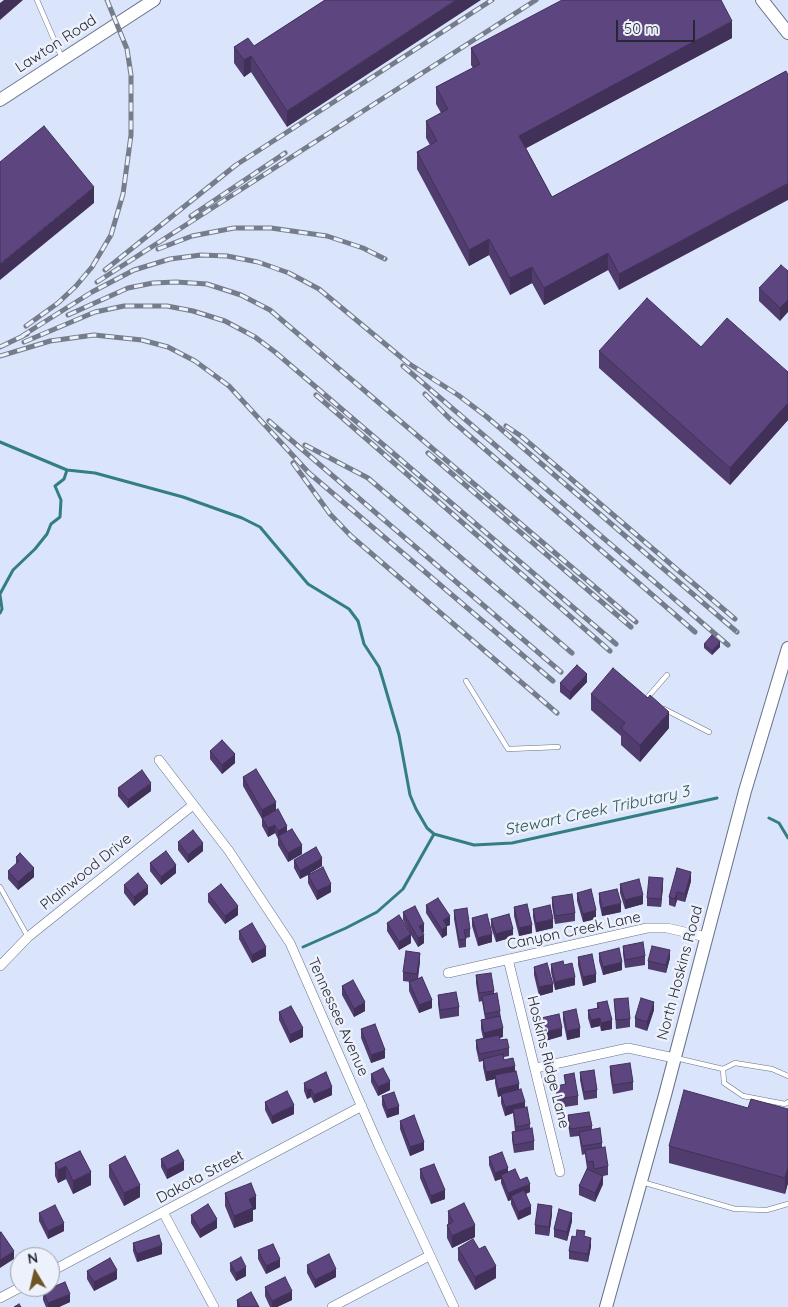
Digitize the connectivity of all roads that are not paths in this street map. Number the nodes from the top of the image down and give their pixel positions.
1 (37, 0) edge
2 (154, 0) edge
3 (762, 0) edge
4 (788, 33) edge
5 (62, 60) junction
6 (0, 100) edge
7 (788, 648) edge
8 (667, 675) dead end
9 (466, 681) dead end
10 (654, 704) edge
11 (662, 708) edge
12 (709, 732) dead end
13 (558, 747) dead end
14 (159, 760) dead end
15 (193, 805) junction
16 (0, 886) edge
17 (706, 936) junction
18 (28, 937) junction
19 (508, 959) junction
20 (0, 966) edge
21 (448, 973) dead end
22 (674, 1058) junction
23 (536, 1068) junction
24 (723, 1069) junction
25 (788, 1076) edge
26 (788, 1102) edge
27 (362, 1106) junction
28 (560, 1172) dead end
29 (641, 1182) junction
30 (788, 1204) edge
31 (163, 1212) junction
32 (429, 1256) junction
33 (60, 1267) edge
34 (214, 1307) edge
35 (332, 1307) edge
36 (454, 1307) edge
37 (606, 1307) edge

1 - 5 lane
2 - 5 street, Lawton Road
3 - 4 street
5 - 6 street, Lawton Road
7 - 17 street, North Hoskins Road
8 - 10 lane
9 - 13 lane
11 - 12 lane
14 - 15 street, Tennessee Avenue
15 - 18 street, Plainwood Drive
15 - 27 street, Tennessee Avenue
16 - 18 lane
17 - 19 street, Canyon Creek Lane
17 - 22 street, North Hoskins Road
18 - 20 street, Plainwood Drive
19 - 21 street, Canyon Creek Lane
19 - 23 street, Hoskins Ridge Lane
22 - 23 street
22 - 24 lane
22 - 29 street, North Hoskins Road
23 - 28 street, Hoskins Ridge Lane
24 - 25 lane
24 - 26 lane
27 - 31 street, Dakota Street
27 - 32 street, Tennessee Avenue
29 - 30 lane
29 - 37 street, North Hoskins Road
31 - 33 street, Dakota Street
31 - 34 street
32 - 35 street
32 - 36 street, Tennessee Avenue

